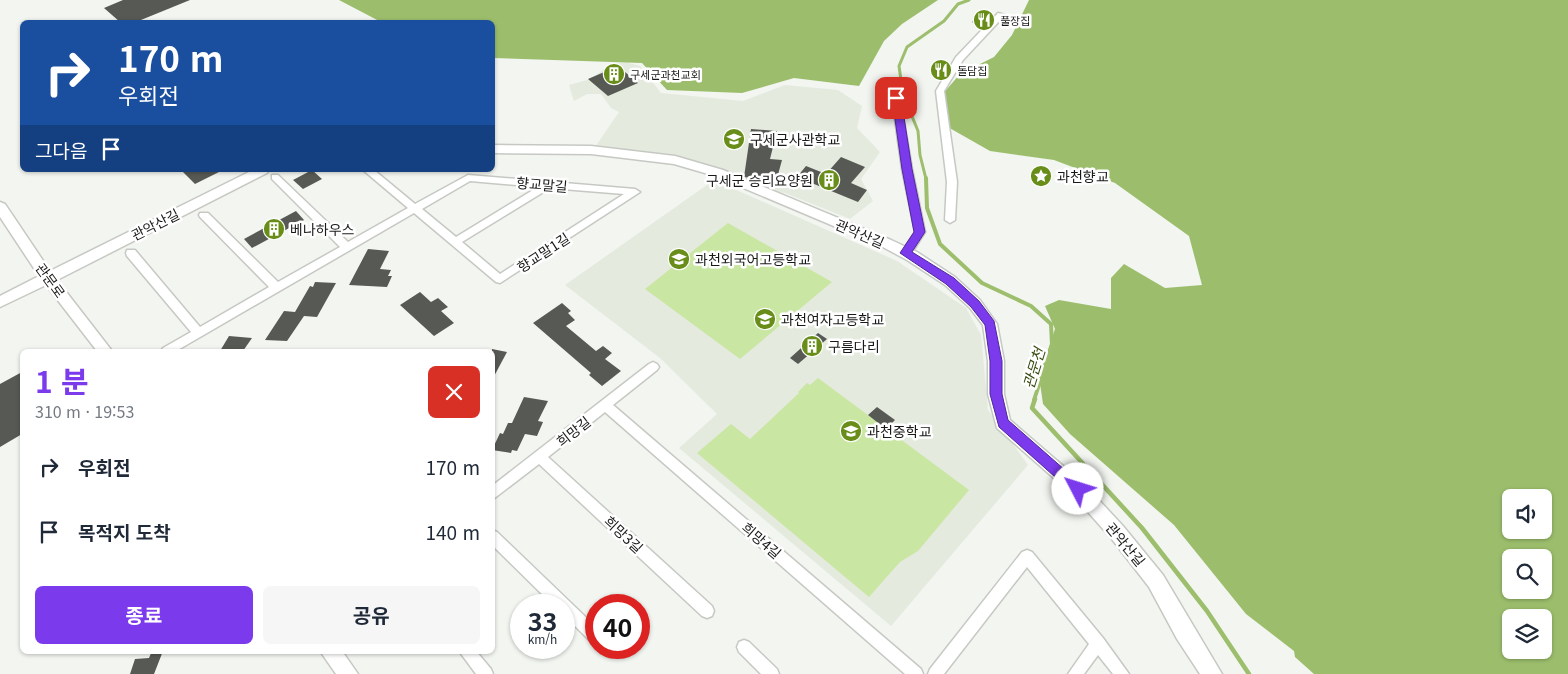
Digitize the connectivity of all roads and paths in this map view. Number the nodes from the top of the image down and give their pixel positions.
1 (1001, 15) dead end
2 (896, 98) dead end
3 (495, 149) edge
4 (258, 172) edge
5 (370, 172) edge
6 (275, 178) dead end
7 (550, 184) junction
8 (635, 192) joint
9 (0, 207) edge
10 (414, 208) junction
11 (204, 215) dead end
12 (950, 220) dead end
13 (455, 242) junction
14 (347, 247) junction
15 (906, 253) junction
16 (131, 254) dead end
17 (48, 278) junction
18 (276, 287) junction
19 (0, 302) edge
20 (198, 332) junction
21 (103, 349) edge
22 (170, 349) edge
23 (653, 367) dead end
24 (606, 406) junction
25 (540, 457) junction
26 (495, 492) edge
27 (495, 539) edge
28 (552, 594) edge
29 (707, 611) dead end
30 (575, 617) edge
31 (585, 627) edge
32 (1098, 643) junction
33 (744, 647) dead end
34 (332, 654) edge
35 (469, 654) edge
36 (348, 674) edge
37 (486, 674) edge
38 (772, 674) edge
39 (916, 674) edge
40 (935, 674) edge
41 (1075, 674) edge
42 (1122, 674) edge
43 (1212, 674) edge

1 - 12 street
2 - 15 street
3 - 15 street, 관악산길
4 - 17 street, 관악산길
5 - 10 street, 향교말1길
6 - 14 street
7 - 8 street, 향교말길
7 - 10 street, 향교말길
7 - 13 street
8 - 13 street, 향교말1길
9 - 17 street, 관문로
10 - 13 street, 향교말1길
10 - 14 street, 향교말길
11 - 18 street
14 - 18 street, 향교말길
15 - 43 street, 관악산길
16 - 20 street
17 - 19 street, 관악산길
17 - 21 street, 관문로
18 - 20 street, 향교말길
20 - 22 street, 향교말길
23 - 24 street, 희망길
24 - 25 street, 희망길
24 - 39 street, 희망4길
25 - 26 street, 희망길
25 - 29 street, 희망3길
27 - 28 street
30 - 31 street
32 - 40 street
32 - 41 street
32 - 42 street
33 - 38 street
34 - 36 street
35 - 37 street

